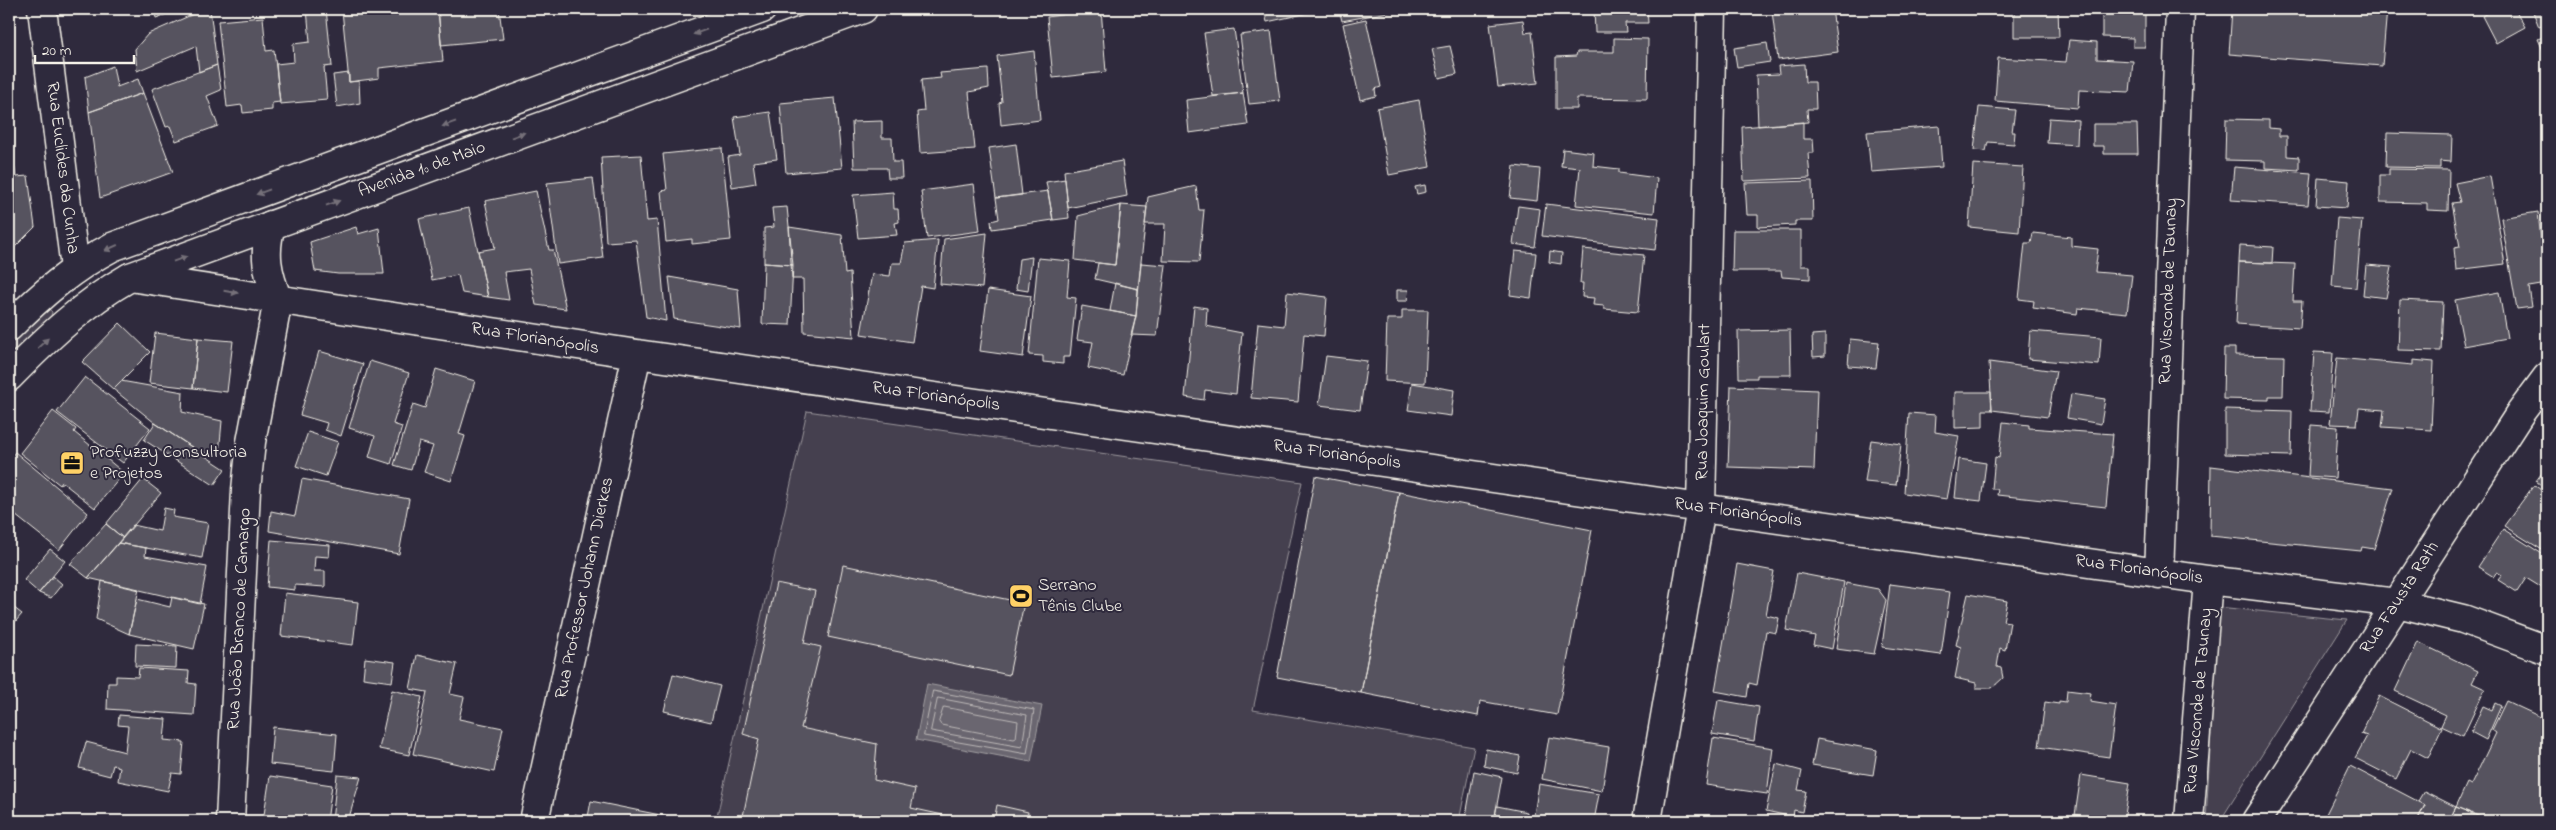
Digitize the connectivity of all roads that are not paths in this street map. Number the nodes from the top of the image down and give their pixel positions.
1 (42, 9) edge
2 (762, 9) edge
3 (863, 9) edge
4 (1712, 9) edge
5 (2180, 9) edge
6 (271, 225) junction
7 (75, 268) junction
8 (130, 277) junction
9 (278, 300) junction
10 (9, 327) edge
11 (637, 354) junction
12 (9, 377) edge
13 (2547, 377) edge
14 (1701, 508) junction
15 (2159, 574) junction
16 (2208, 580) junction
17 (2397, 603) junction
18 (2547, 650) edge
19 (230, 821) edge
20 (534, 821) edge
21 (1647, 821) edge
22 (2189, 821) edge
23 (2256, 821) edge

1 - 7 street, Rua Euclides da Cunha
2 -> 7 street, Avenida 1º de Maio
6 -> 3 street, Avenida 1º de Maio
4 - 14 street, Rua Joaquim Goulart
5 - 15 street, Rua Visconde de Taunay
8 -> 6 street, Avenida 1º de Maio
6 - 9 street
7 - 8 street, Rua Florianópolis
7 - 10 street, Avenida 1º de Maio
8 -> 9 street, Rua Florianópolis
12 -> 8 street, Avenida 1º de Maio
9 - 11 street, Rua Florianópolis
9 - 19 street, Rua João Branco de Camargo
11 - 14 street, Rua Florianópolis
11 - 20 street, Rua Professor Johann Dierkes
13 - 17 street, Rua Fausta Rath
14 - 15 street, Rua Florianópolis
14 - 21 street, Rua Joaquim Goulart
15 - 16 street, Rua Florianópolis
16 - 17 street, Rua Florianópolis
16 - 22 street, Rua Visconde de Taunay
17 - 18 street, Rua Florianópolis
17 - 23 street, Rua Fausta Rath

